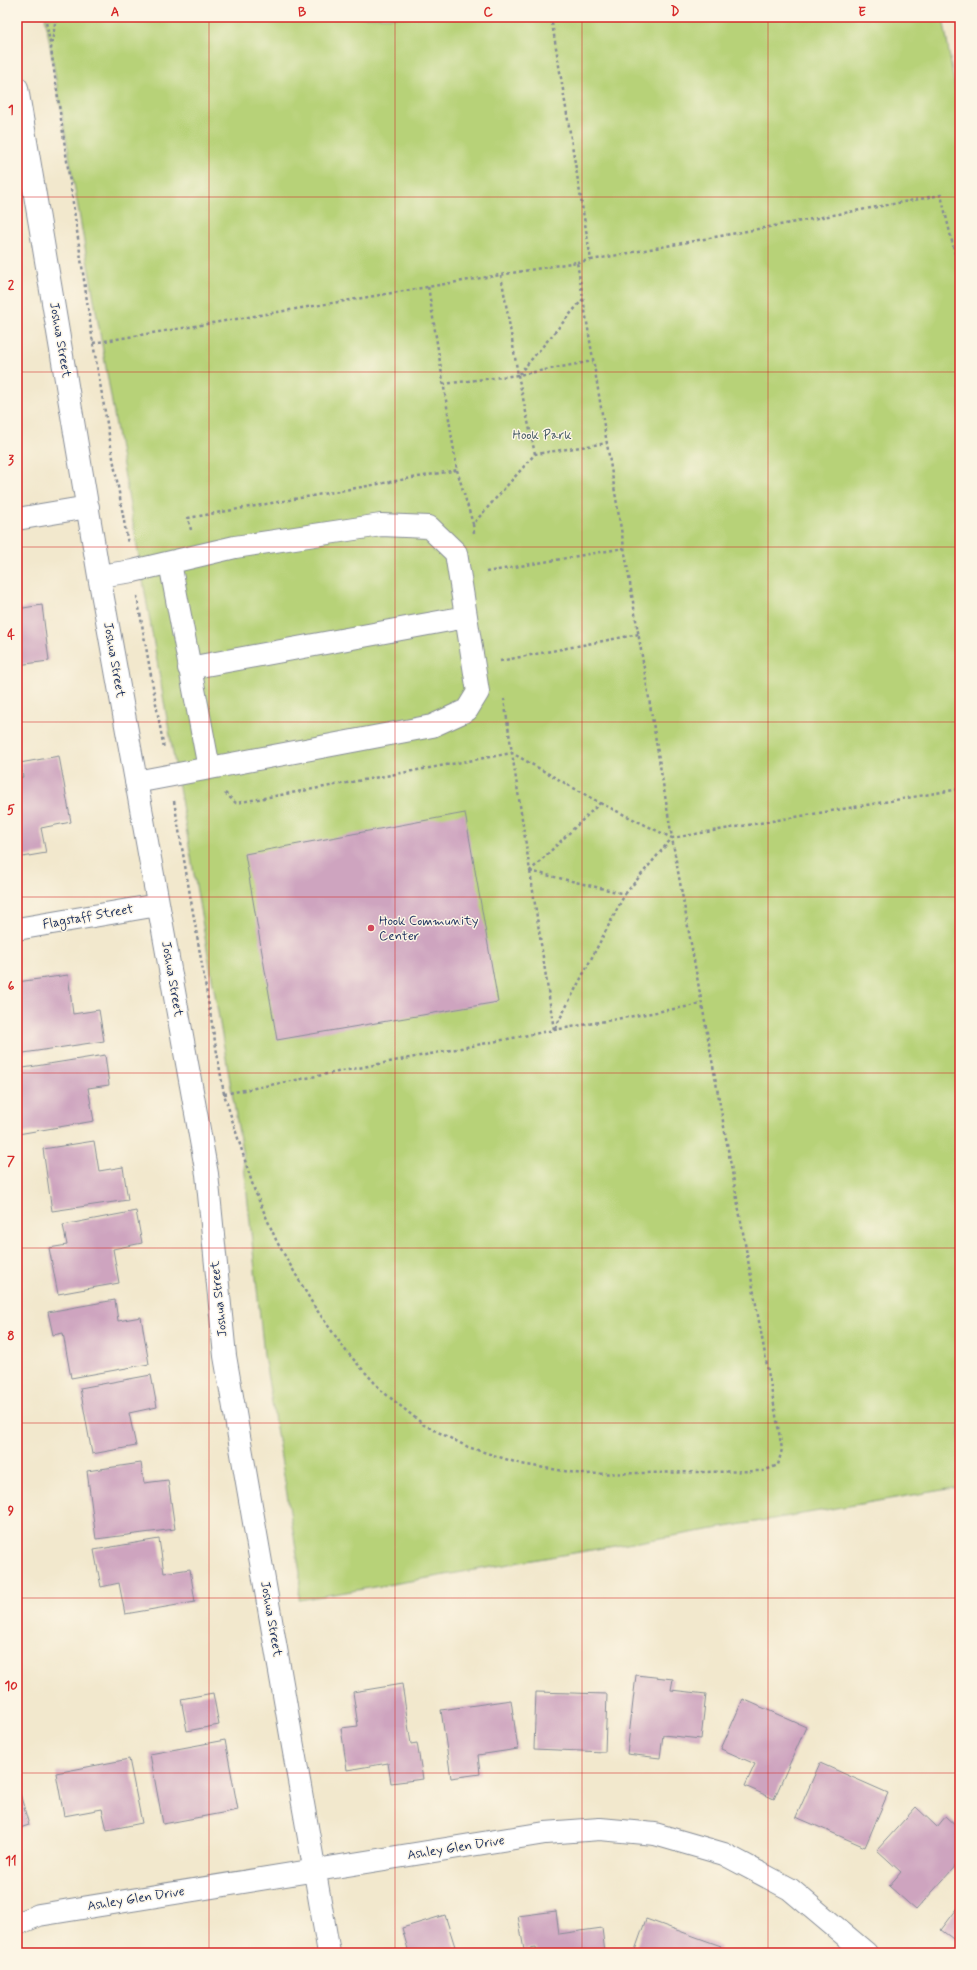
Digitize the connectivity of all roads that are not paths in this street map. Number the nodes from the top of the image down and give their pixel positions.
1 (17, 88) edge
2 (88, 507) junction
3 (17, 519) edge
4 (170, 563) junction
5 (99, 576) junction
6 (466, 617) junction
7 (189, 668) junction
8 (209, 768) junction
9 (136, 782) junction
10 (158, 905) junction
11 (17, 929) edge
12 (314, 1871) junction
13 (17, 1924) edge
14 (329, 1953) edge
15 (866, 1953) edge

1 - 2 street, Joshua Street
2 - 3 street
2 - 5 street, Joshua Street
4 - 5 street
4 - 6 street
4 - 7 street
5 - 9 street, Joshua Street
6 - 7 street
6 - 8 street
7 - 8 street
8 - 9 street
9 - 10 street, Joshua Street
10 - 11 street, Flagstaff Street
10 - 12 street, Joshua Street
12 - 13 street, Ashley Glen Drive
12 - 14 street, Joshua Street
12 - 15 street, Ashley Glen Drive

